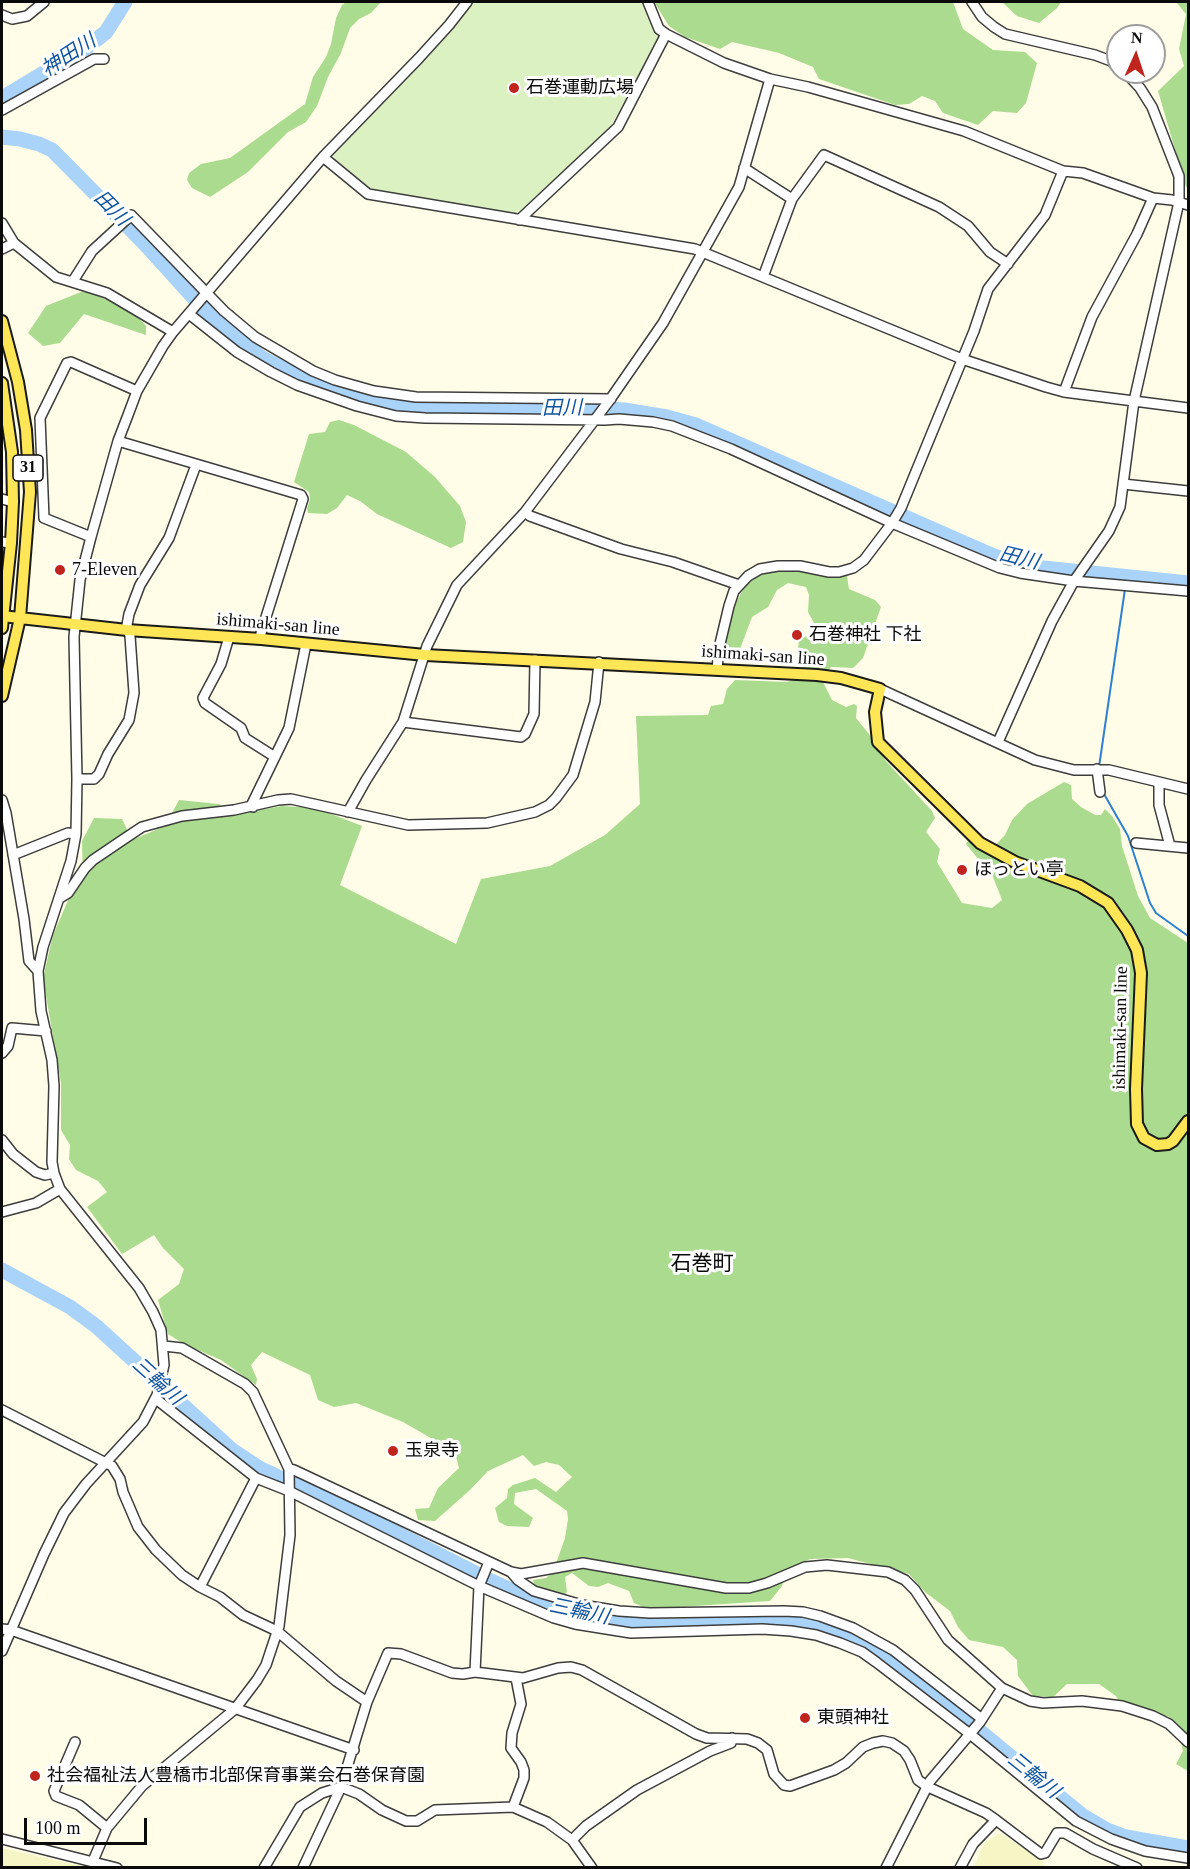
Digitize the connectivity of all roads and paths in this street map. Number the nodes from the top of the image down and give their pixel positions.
1 (44, 2) edge
2 (467, 2) edge
3 (648, 2) edge
4 (972, 2) edge
5 (2, 15) edge
6 (666, 34) junction
7 (104, 59) dead end
8 (1106, 60) edge
9 (770, 78) junction
10 (1136, 84) edge
11 (2, 110) edge
12 (323, 157) junction
13 (744, 168) junction
14 (1063, 171) junction
15 (1154, 198) junction
16 (792, 200) junction
17 (1184, 204) edge
18 (519, 220) junction
19 (2, 223) edge
20 (14, 243) junction
21 (2, 249) edge
22 (703, 253) junction
23 (1008, 264) junction
24 (763, 277) junction
25 (73, 281) junction
26 (205, 295) junction
27 (190, 312) junction
28 (2, 321) edge
29 (173, 332) junction
30 (962, 359) junction
31 (2, 383) edge
32 (137, 391) junction
33 (1064, 392) junction
34 (610, 400) junction
35 (1134, 401) junction
36 (1188, 408) edge
37 (596, 417) junction
38 (118, 441) junction
39 (196, 465) junction
40 (1123, 484) junction
41 (1188, 491) edge
42 (2, 499) edge
43 (13, 502) junction
44 (525, 512) junction
45 (893, 521) junction
46 (91, 537) junction
47 (6, 542) edge
48 (1075, 579) junction
49 (740, 585) junction
50 (1188, 591) edge
51 (3, 616) edge
52 (20, 618) junction
53 (75, 625) junction
54 (2, 628) edge
55 (127, 630) junction
56 (229, 637) junction
57 (261, 639) junction
58 (306, 644) junction
59 (425, 655) junction
60 (535, 660) junction
61 (599, 662) junction
62 (717, 669) junction
63 (880, 689) junction
64 (2, 696) edge
65 (403, 722) junction
66 (998, 742) junction
67 (275, 757) junction
68 (1097, 769) junction
69 (77, 779) junction
70 (1159, 783) junction
71 (1188, 789) edge
72 (1100, 792) dead end
73 (2, 800) edge
74 (253, 807) junction
75 (348, 812) junction
76 (76, 834) junction
77 (1136, 843) dead end
78 (1170, 846) junction
79 (1188, 848) edge
80 (13, 855) junction
81 (60, 898) junction
82 (38, 971) junction
83 (46, 1031) junction
84 (2, 1053) edge
85 (1188, 1121) edge
86 (2, 1140) edge
87 (54, 1173) junction
88 (60, 1189) junction
89 (2, 1212) edge
90 (164, 1346) junction
91 (156, 1397) junction
92 (2, 1410) edge
93 (106, 1461) junction
94 (289, 1471) junction
95 (256, 1478) junction
96 (289, 1490) junction
97 (488, 1566) junction
98 (511, 1572) junction
99 (479, 1583) junction
100 (200, 1587) junction
101 (6, 1629) edge
102 (277, 1631) junction
103 (2, 1651) edge
104 (475, 1672) junction
105 (516, 1678) junction
106 (1002, 1688) junction
107 (367, 1702) junction
108 (235, 1709) junction
109 (981, 1721) junction
110 (971, 1732) junction
111 (732, 1738) junction
112 (75, 1742) dead end
113 (1188, 1742) edge
114 (354, 1750) junction
115 (341, 1787) junction
116 (928, 1787) junction
117 (513, 1807) junction
118 (996, 1820) junction
119 (107, 1828) junction
120 (2, 1839) edge
121 (572, 1840) junction
122 (1188, 1858) edge
123 (93, 1861) junction
124 (888, 1867) edge
125 (117, 1868) edge
126 (264, 1868) edge
127 (303, 1868) edge
128 (592, 1868) edge
129 (960, 1868) edge
130 (1137, 1868) edge

1 - 5 street
2 - 12 street
3 - 6 street
4 - 8 street
6 - 9 street
6 - 18 street
7 - 11 street
9 - 13 street
9 - 14 street
10 - 17 street
12 - 18 street
12 - 26 street
13 - 16 street
13 - 22 street
14 - 15 street
14 - 23 street
15 - 17 street
15 - 33 street
16 - 23 street
16 - 24 street
17 - 35 street
18 - 22 street
19 - 20 street
20 - 21 street
20 - 25 street
22 - 24 street
22 - 34 street
23 - 30 street
24 - 30 street
25 - 26 street
25 - 29 street
26 - 27 street
26 - 34 street
27 - 29 street
27 - 37 street
28 - 52 main road, 31
29 - 32 street
30 - 33 street
30 - 45 street
31 - 43 main road, 31
32 - 38 street
32 - 46 street
33 - 35 street
34 - 37 street
35 - 36 street
35 - 40 street
37 - 44 street
37 - 45 street
38 - 39 street
38 - 46 street
39 - 55 street
39 - 57 street
40 - 41 street
40 - 48 street
42 - 43 street
43 - 47 main road, 31
44 - 49 street
44 - 59 street
45 - 48 street
45 - 49 street
46 - 53 street
47 - 51 main road, 31
48 - 50 street
48 - 66 street
49 - 62 street
51 - 52 main road, ishimaki-san line
51 - 54 main road, 31
52 - 53 main road, ishimaki-san line
52 - 64 main road, 31
53 - 55 main road, ishimaki-san line
53 - 69 street
55 - 56 main road, ishimaki-san line
55 - 69 street
56 - 57 main road, ishimaki-san line
56 - 67 street
57 - 58 main road, ishimaki-san line
58 - 59 main road, ishimaki-san line
58 - 67 street
59 - 60 main road, ishimaki-san line
59 - 65 street
60 - 61 main road, ishimaki-san line
60 - 65 street
61 - 62 main road, ishimaki-san line
61 - 75 street
62 - 63 main road, ishimaki-san line
63 - 66 street
63 - 85 main road, ishimaki-san line
65 - 75 street
66 - 68 street
67 - 74 street
68 - 70 street
68 - 72 street
69 - 76 street
70 - 71 street
70 - 78 street
73 - 80 street
74 - 75 street
74 - 81 street
76 - 80 street
76 - 81 street
77 - 78 street
78 - 79 street
80 - 82 street
81 - 82 street
82 - 83 street
83 - 84 street
83 - 87 street
86 - 87 street
87 - 88 street
88 - 89 street
88 - 90 street
90 - 91 street
90 - 94 street
91 - 93 street
91 - 95 street
92 - 93 street
93 - 100 street
93 - 101 street
94 - 96 street
94 - 97 street
95 - 96 street
95 - 100 street
96 - 99 street
96 - 102 street
97 - 98 street
97 - 99 street
98 - 106 street
98 - 109 street
99 - 104 street
99 - 110 street
100 - 102 street
101 - 103 street
101 - 108 street
102 - 107 street
102 - 108 street
104 - 105 street
104 - 107 street
105 - 111 street
105 - 117 street
106 - 109 street
106 - 113 street
107 - 114 street
108 - 114 street
108 - 119 street
109 - 110 street
110 - 116 street
110 - 122 street
111 - 116 street
111 - 121 street
112 - 119 street
114 - 115 street
115 - 117 street
115 - 126 street
115 - 127 street
116 - 118 street
116 - 124 street
117 - 121 street
118 - 129 street
118 - 130 street
119 - 123 street
120 - 123 street
121 - 128 street
123 - 125 street

